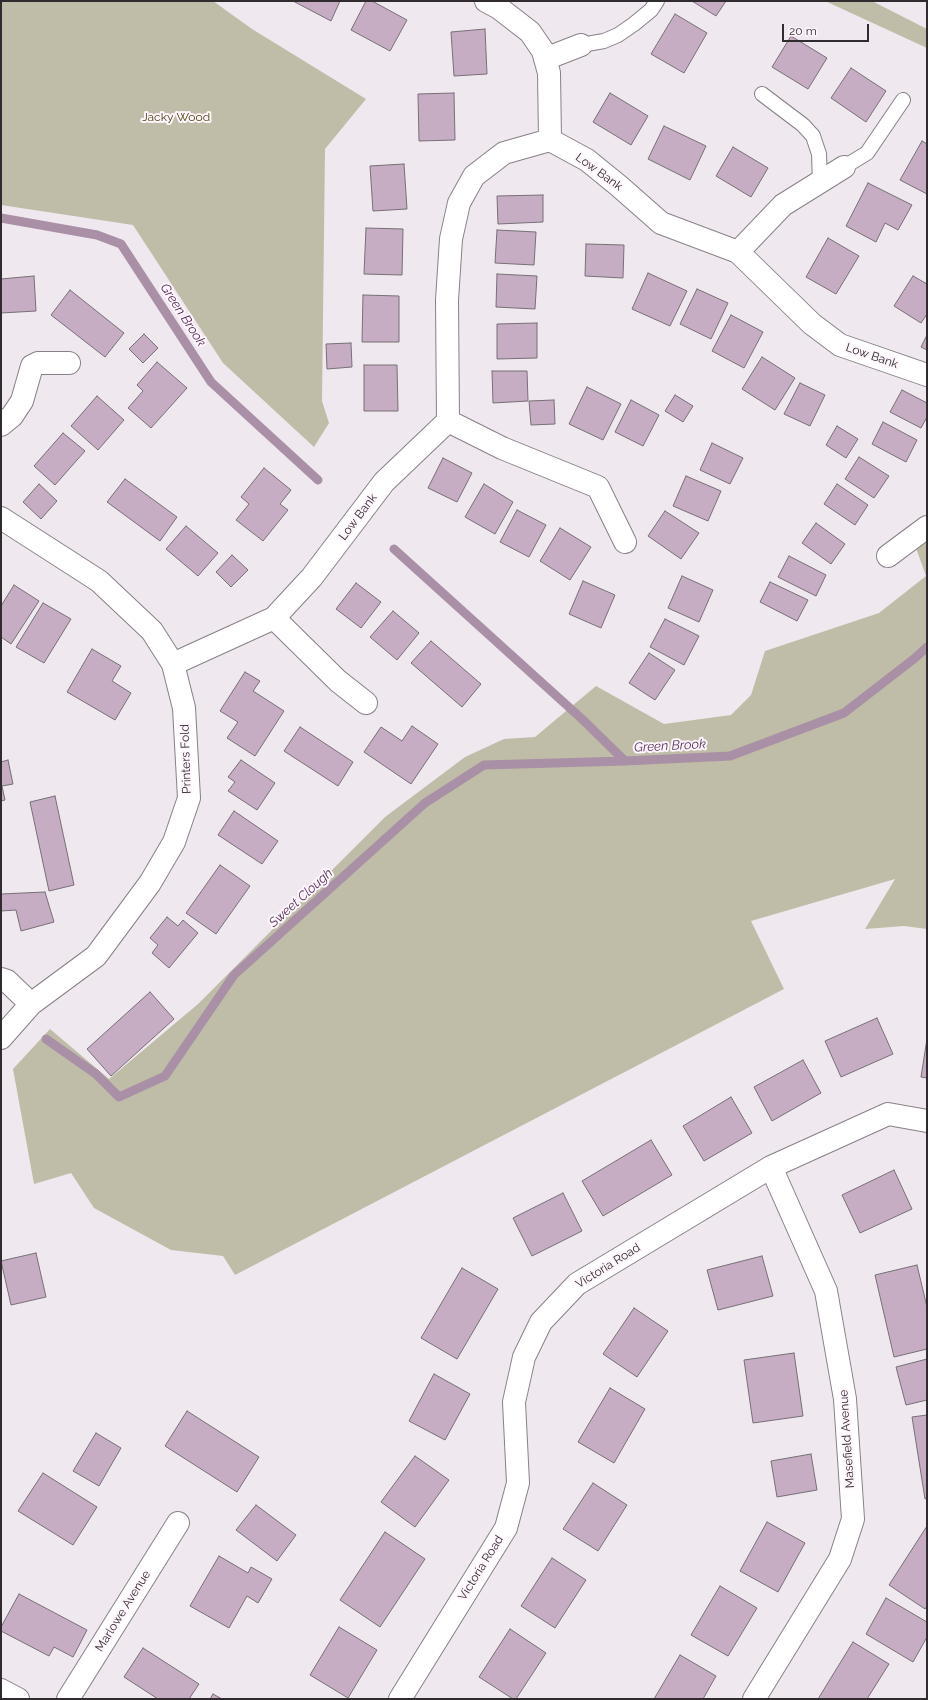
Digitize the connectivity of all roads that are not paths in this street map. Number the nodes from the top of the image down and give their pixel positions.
1 (486, 1) edge
2 (657, 1) edge
3 (581, 45) joint
4 (545, 59) junction
5 (762, 94) dead end
6 (903, 100) dead end
7 (550, 140) junction
8 (844, 167) joint
9 (820, 182) junction
10 (738, 252) junction
11 (69, 363) dead end
12 (927, 375) edge
13 (448, 421) junction
14 (1, 425) edge
15 (1, 518) edge
16 (927, 527) edge
17 (625, 542) dead end
18 (888, 556) dead end
19 (274, 618) junction
20 (173, 664) junction
21 (366, 703) dead end
22 (3, 981) edge
23 (31, 1004) junction
24 (1, 1038) edge
25 (927, 1121) edge
26 (771, 1167) junction
27 (178, 1523) dead end
28 (1, 1690) edge
29 (18, 1699) edge
30 (68, 1699) edge
31 (400, 1699) edge
32 (754, 1699) edge

1 - 4 street
2 - 3 lane
3 - 4 street
4 - 7 street
5 - 9 lane
6 - 8 lane
7 - 10 street, Low Bank
7 - 13 street
8 - 9 street
9 - 10 street
10 - 12 street, Low Bank
11 - 14 street
13 - 17 street
13 - 19 street, Low Bank
15 - 20 street, Printers Fold
16 - 18 street
19 - 20 street, Low Bank
19 - 21 street
20 - 23 street, Printers Fold
22 - 23 street
23 - 24 street, Printers Fold
25 - 26 street, Victoria Road
26 - 31 street, Victoria Road
26 - 32 street, Masefield Avenue
27 - 30 street, Marlowe Avenue
28 - 29 street

